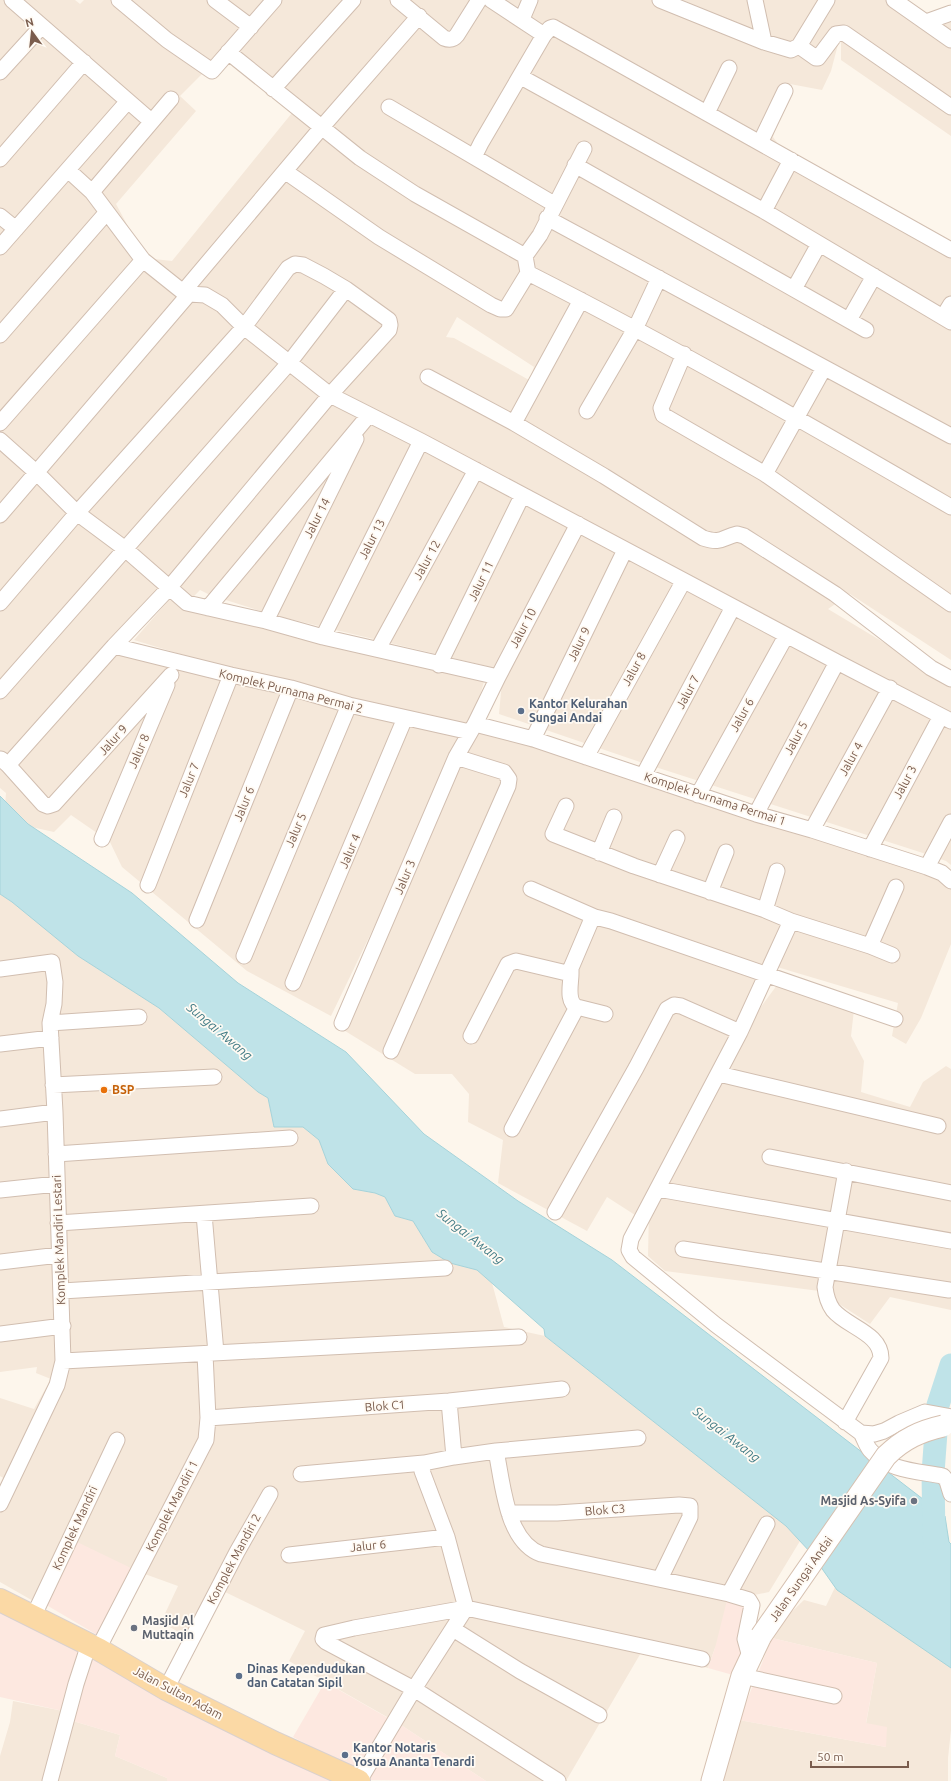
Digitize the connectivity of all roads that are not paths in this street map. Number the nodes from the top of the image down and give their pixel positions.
1 (12, 0) edge
2 (119, 0) edge
3 (215, 0) edge
4 (274, 0) edge
5 (353, 0) edge
6 (398, 0) edge
7 (479, 0) edge
8 (491, 0) edge
9 (530, 0) edge
10 (660, 0) edge
11 (755, 0) edge
12 (894, 0) edge
13 (823, 3) edge
14 (951, 14) edge
15 (419, 16) junction
16 (522, 19) junction
17 (926, 22) junction
18 (42, 26) junction
19 (251, 27) junction
20 (544, 35) junction
21 (951, 40) edge
22 (764, 42) junction
23 (799, 46) junction
24 (228, 52) junction
25 (84, 62) junction
26 (728, 68) dead end
27 (0, 72) edge
28 (521, 77) junction
29 (274, 89) junction
30 (785, 91) dead end
31 (171, 99) dead end
32 (128, 101) junction
33 (390, 106) dead end
34 (951, 107) edge
35 (707, 113) junction
36 (151, 121) junction
37 (322, 127) junction
38 (760, 142) junction
39 (584, 149) dead end
40 (474, 157) junction
41 (0, 160) edge
42 (791, 160) junction
43 (575, 165) junction
44 (68, 170) junction
45 (286, 172) junction
46 (92, 192) junction
47 (554, 204) junction
48 (764, 211) junction
49 (106, 212) junction
50 (0, 216) edge
51 (547, 218) junction
52 (16, 229) junction
53 (819, 244) junction
54 (0, 247) edge
55 (951, 250) edge
56 (525, 256) junction
57 (143, 260) junction
58 (528, 273) junction
59 (874, 276) junction
60 (659, 278) junction
61 (346, 289) junction
62 (794, 289) junction
63 (186, 294) junction
64 (581, 300) junction
65 (951, 304) edge
66 (849, 320) junction
67 (947, 320) edge
68 (244, 327) junction
69 (636, 327) junction
70 (866, 330) dead end
71 (0, 335) edge
72 (684, 354) junction
73 (289, 363) junction
74 (824, 368) junction
75 (428, 378) dead end
76 (330, 395) junction
77 (587, 411) dead end
78 (369, 415) junction
79 (798, 418) junction
80 (514, 423) junction
81 (0, 424) edge
82 (951, 436) edge
83 (0, 440) edge
84 (421, 441) junction
85 (476, 470) junction
86 (37, 473) junction
87 (765, 474) junction
88 (522, 496) junction
89 (951, 507) edge
90 (77, 513) junction
91 (0, 515) edge
92 (578, 524) junction
93 (124, 548) junction
94 (625, 550) junction
95 (683, 582) junction
96 (169, 588) junction
97 (0, 603) edge
98 (951, 604) edge
99 (733, 607) junction
100 (208, 608) junction
101 (266, 621) junction
102 (786, 636) junction
103 (323, 637) junction
104 (114, 646) junction
105 (378, 649) junction
106 (837, 662) junction
107 (439, 665) junction
108 (174, 669) junction
109 (231, 675) junction
110 (498, 677) junction
111 (951, 679) edge
112 (291, 688) junction
113 (890, 688) junction
114 (0, 691) edge
115 (349, 705) junction
116 (405, 718) junction
117 (946, 718) edge
118 (473, 728) junction
119 (533, 739) junction
120 (586, 756) junction
121 (456, 757) junction
122 (4, 761) edge
123 (643, 776) junction
124 (698, 794) junction
125 (566, 806) dead end
126 (756, 814) junction
127 (614, 817) dead end
128 (951, 822) edge
129 (812, 830) junction
130 (677, 838) dead end
131 (102, 840) dead end
132 (870, 849) junction
133 (726, 852) dead end
134 (598, 853) junction
135 (927, 868) junction
136 (777, 871) dead end
137 (660, 875) junction
138 (951, 881) edge
139 (148, 885) dead end
140 (896, 887) dead end
141 (530, 889) dead end
142 (710, 892) junction
143 (764, 910) junction
144 (595, 917) junction
145 (197, 920) dead end
146 (791, 921) junction
147 (870, 946) junction
148 (892, 955) dead end
149 (244, 956) dead end
150 (0, 969) edge
151 (571, 974) junction
152 (766, 976) junction
153 (294, 983) dead end
154 (577, 1007) junction
155 (606, 1014) dead end
156 (139, 1017) dead end
157 (894, 1019) dead end
158 (50, 1023) junction
159 (342, 1023) dead end
160 (740, 1032) junction
161 (471, 1036) dead end
162 (51, 1038) junction
163 (0, 1044) edge
164 (391, 1051) dead end
165 (719, 1074) junction
166 (214, 1077) dead end
167 (53, 1085) junction
168 (55, 1112) junction
169 (0, 1119) edge
170 (938, 1126) dead end
171 (512, 1129) dead end
172 (290, 1138) dead end
173 (56, 1154) junction
174 (770, 1157) dead end
175 (846, 1172) junction
176 (57, 1184) junction
177 (658, 1189) junction
178 (0, 1190) edge
179 (951, 1193) edge
180 (311, 1206) dead end
181 (555, 1212) dead end
182 (204, 1214) junction
183 (837, 1221) junction
184 (58, 1223) junction
185 (951, 1242) edge
186 (683, 1249) dead end
187 (59, 1255) junction
188 (0, 1262) edge
189 (445, 1268) dead end
190 (827, 1271) junction
191 (209, 1283) junction
192 (949, 1290) dead end
193 (62, 1291) junction
194 (63, 1326) junction
195 (0, 1334) edge
196 (519, 1336) dead end
197 (211, 1353) junction
198 (63, 1361) junction
199 (562, 1389) dead end
200 (449, 1401) junction
201 (208, 1418) junction
202 (948, 1421) edge
203 (845, 1422) junction
204 (861, 1432) junction
205 (638, 1438) dead end
206 (117, 1440) dead end
207 (496, 1451) junction
208 (454, 1457) junction
209 (424, 1463) junction
210 (301, 1474) dead end
211 (270, 1494) dead end
212 (951, 1494) edge
213 (0, 1504) edge
214 (509, 1513) junction
215 (766, 1524) dead end
216 (447, 1537) junction
217 (289, 1554) dead end
218 (660, 1579) junction
219 (729, 1594) junction
220 (0, 1600) edge
221 (466, 1608) junction
222 (33, 1617) junction
223 (452, 1629) junction
224 (94, 1646) junction
225 (750, 1657) junction
226 (702, 1659) dead end
227 (742, 1676) junction
228 (166, 1689) junction
229 (414, 1689) junction
230 (834, 1696) dead end
231 (599, 1715) dead end
232 (50, 1781) edge
233 (359, 1781) edge
234 (558, 1781) edge
235 (712, 1781) edge

1 - 18 street
2 - 24 street
3 - 19 street
4 - 19 street
5 - 29 street
6 - 15 street
7 - 15 street
8 - 16 street
9 - 16 street
10 - 22 street
11 - 22 street
12 - 17 street
13 - 23 street
14 - 17 street
15 - 37 street
16 - 20 street
17 - 21 street
18 - 25 street
18 - 27 street
19 - 24 street
20 - 28 street
20 - 35 street
22 - 23 street
23 - 34 street
24 - 29 street
25 - 32 street
25 - 41 street
26 - 35 street
28 - 40 street
28 - 48 street
29 - 37 street
30 - 38 street
31 - 36 street
32 - 36 street
32 - 44 street
33 - 40 street
35 - 38 street
36 - 46 street
37 - 45 street
37 - 56 street
38 - 42 street
39 - 43 street
40 - 47 street
42 - 48 street
42 - 55 street
43 - 47 street
43 - 62 street
44 - 46 street
44 - 52 street
45 - 58 street
45 - 63 street
46 - 49 street
47 - 51 street
48 - 53 street
49 - 57 street
49 - 71 street
50 - 52 street
51 - 56 street
51 - 60 street
52 - 54 street
53 - 59 street
53 - 62 street
56 - 58 street
57 - 63 street
57 - 81 street
58 - 64 street
59 - 66 street
59 - 67 street
60 - 69 street
60 - 74 street
61 - 68 street
61 - 73 street
61 - 76 street
62 - 66 street
63 - 68 street
63 - 86 street
64 - 69 street
64 - 80 street
65 - 67 street
66 - 70 street
68 - 73 street
68 - 90 street
69 - 72 street
69 - 77 street
72 - 79 street
72 - 87 street
73 - 76 street
73 - 93 street
74 - 79 street
74 - 82 street
75 - 80 street
76 - 78 street
76 - 96 street
78 - 84 street
78 - 100 street
78 - 101 street, Jalur 14
79 - 87 street
79 - 89 street
80 - 111 street
83 - 86 street
84 - 85 street
84 - 103 street, Jalur 13
85 - 88 street
85 - 105 street, Jalur 12
86 - 90 street
86 - 91 street
87 - 98 street
88 - 92 street
88 - 107 street, Jalur 11
90 - 93 street
90 - 97 street
92 - 94 street
92 - 110 street, Jalur 10
93 - 96 street
93 - 114 street
94 - 95 street
94 - 119 street, Jalur 9
95 - 99 street
95 - 120 street, Jalur 8
96 - 100 street
96 - 104 street
99 - 102 street
99 - 123 street, Jalur 7
100 - 101 street
101 - 103 street
102 - 106 street
102 - 124 street, Jalur 6
103 - 105 street
104 - 108 street, Komplek Purnama Permai 2
104 - 122 street
105 - 107 street
106 - 113 street
106 - 126 street, Jalur 5
107 - 110 street
108 - 109 street, Komplek Purnama Permai 2
108 - 122 street, Jalur 9
108 - 131 street, Jalur 8
109 - 112 street, Komplek Purnama Permai 2
109 - 139 street, Jalur 7
110 - 118 street, Jalur 10
112 - 115 street, Komplek Purnama Permai 2
112 - 145 street, Jalur 6
113 - 117 street
113 - 129 street, Jalur 4
115 - 116 street, Komplek Purnama Permai 2
115 - 149 street, Jalur 5
116 - 118 street, Komplek Purnama Permai 2
116 - 153 street, Jalur 4
117 - 132 street, Jalur 3
118 - 119 street, Komplek Purnama Permai 1
118 - 121 street, Jalur 3
119 - 120 street, Komplek Purnama Permai 1
120 - 123 street, Komplek Purnama Permai 1
121 - 159 street, Jalur 3
121 - 164 street
123 - 124 street, Komplek Purnama Permai 1
124 - 126 street, Komplek Purnama Permai 1
125 - 134 street
126 - 129 street, Komplek Purnama Permai 1
127 - 134 street
128 - 135 street
129 - 132 street, Komplek Purnama Permai 1
130 - 137 street
132 - 135 street, Komplek Purnama Permai 1
133 - 142 street
134 - 137 street
135 - 138 street, Komplek Purnama Permai 1
136 - 143 street
137 - 142 street
140 - 147 street
141 - 144 street
142 - 143 street
143 - 146 street
144 - 151 street
144 - 152 street
146 - 147 street
146 - 152 street
147 - 148 street
150 - 158 street, Komplek Mandiri Lestari
151 - 154 street
151 - 161 street
152 - 157 street
152 - 160 street
154 - 155 street
154 - 171 street
156 - 158 street
158 - 162 street, Komplek Mandiri Lestari
160 - 165 street
160 - 181 street
162 - 163 street
162 - 167 street, Komplek Mandiri Lestari
165 - 170 street
165 - 177 street
166 - 167 street
167 - 168 street, Komplek Mandiri Lestari
168 - 169 street
168 - 173 street, Komplek Mandiri Lestari
172 - 173 street
173 - 176 street, Komplek Mandiri Lestari
174 - 175 street
175 - 179 street
175 - 183 street
176 - 178 street
176 - 184 street, Komplek Mandiri Lestari
177 - 183 street
177 - 203 street
180 - 182 street
182 - 184 street
182 - 191 street, Komplek Mandiri 1
183 - 185 street
183 - 190 street
184 - 187 street, Komplek Mandiri Lestari
186 - 190 street
187 - 188 street
187 - 193 street, Komplek Mandiri Lestari
189 - 191 street
190 - 192 street
190 - 203 street
191 - 193 street
191 - 197 street, Komplek Mandiri 1
193 - 194 street, Komplek Mandiri Lestari
194 - 195 street
194 - 198 street, Komplek Mandiri Lestari
196 - 197 street
197 - 198 street
197 - 201 street, Komplek Mandiri 1
198 - 213 street, Komplek Mandiri Lestari
199 - 200 street, Blok C1
200 - 201 street, Blok C1
200 - 208 street
201 - 224 street, Komplek Mandiri 1
202 - 204 street
202 - 225 street, Jalan Sungai Andai, bridge
203 - 204 street
204 - 212 street
205 - 207 street
206 - 222 street, Komplek Mandiri
207 - 208 street
207 - 214 street
208 - 209 street
209 - 210 street
209 - 216 street
211 - 228 street, Komplek Mandiri 2
214 - 218 street
214 - 218 street, Blok C3
215 - 219 street
216 - 217 street, Jalur 6
216 - 221 street
218 - 219 street
219 - 225 street
220 - 222 main road, Jalan Sultan Adam
221 - 223 street
221 - 226 street
221 - 229 street
222 - 224 main road, Jalan Sultan Adam
223 - 229 street
223 - 231 street
224 - 228 main road, Jalan Sultan Adam
224 - 232 street
225 - 227 street, Jalan Sungai Andai
227 - 230 street
227 - 235 street, Jalan Sungai Andai
228 - 233 main road, Jalan Sultan Adam
229 - 233 street
229 - 234 street

